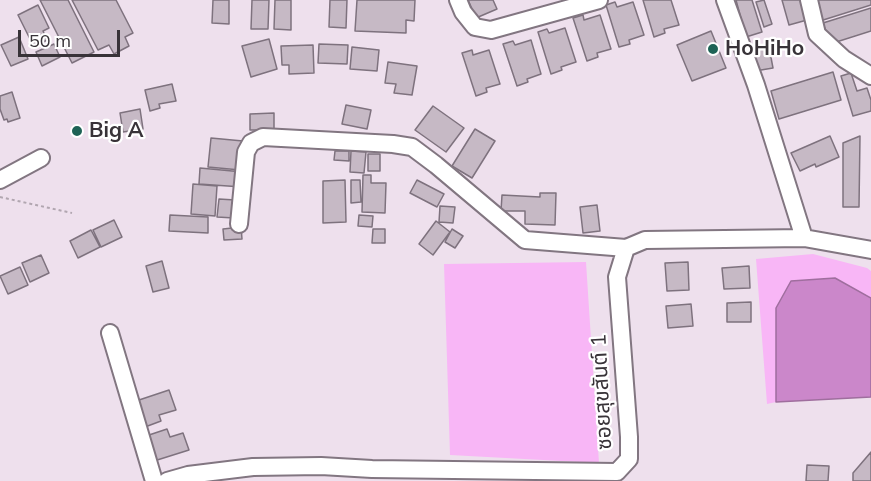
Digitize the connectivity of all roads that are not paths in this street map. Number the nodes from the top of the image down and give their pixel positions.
1 (458, 0) edge
2 (598, 0) edge
3 (725, 0) edge
4 (809, 0) edge
5 (871, 76) edge
6 (41, 158) dead end
7 (0, 180) edge
8 (239, 224) dead end
9 (804, 238) junction
10 (626, 248) junction
11 (871, 250) edge
12 (110, 333) dead end
13 (629, 459) junction
14 (552, 476) edge
15 (154, 481) edge
16 (167, 481) edge
17 (625, 481) edge

1 - 2 street
3 - 9 street
4 - 5 street
6 - 7 street
8 - 10 street
9 - 10 street
9 - 11 street
10 - 13 street, ซอยสุขสันต์ 1
12 - 15 street
13 - 14 street, ซอยสุขสันต์ 1
13 - 17 street
14 - 16 street, ซอยสุขสันต์ 1

